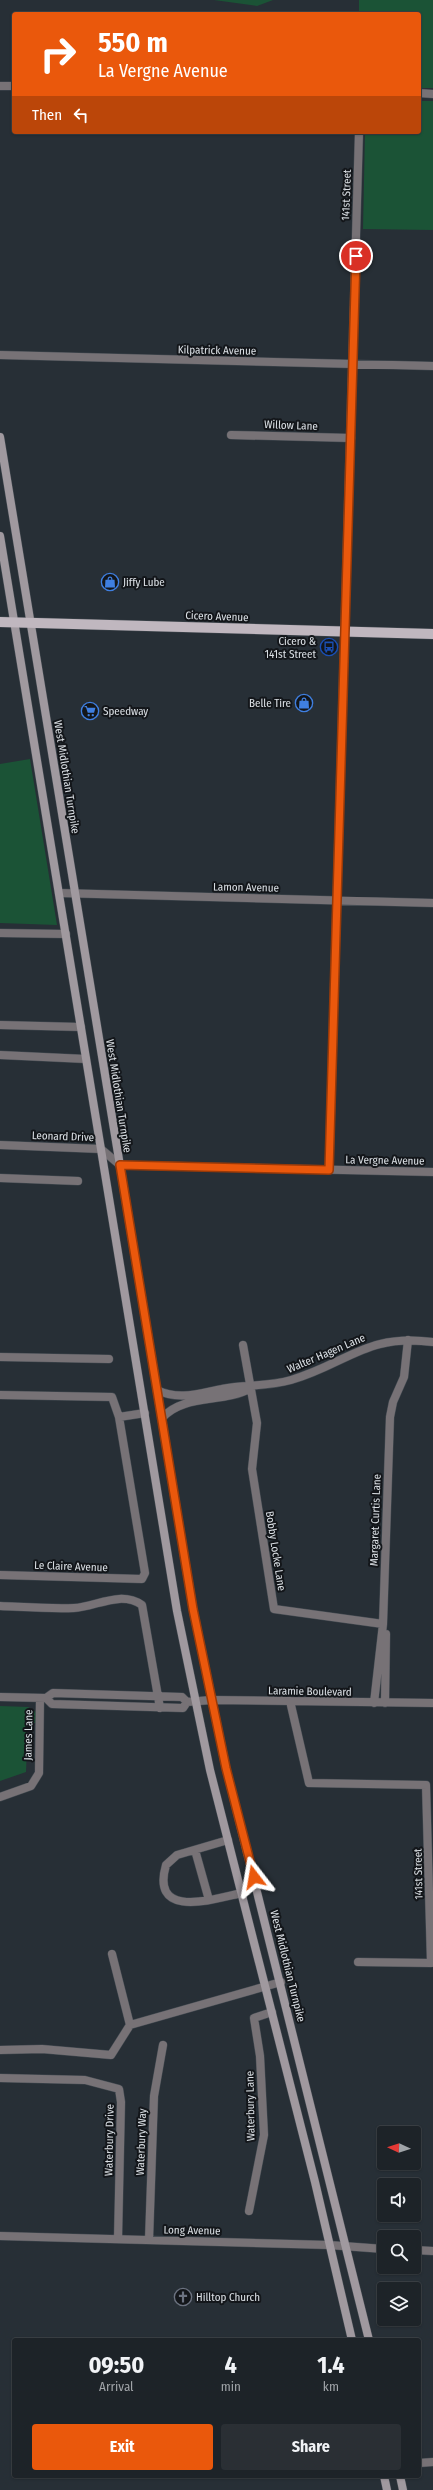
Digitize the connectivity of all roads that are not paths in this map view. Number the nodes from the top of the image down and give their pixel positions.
1 (0, 86) edge
2 (12, 86) edge
3 (421, 93) edge
4 (433, 94) edge
5 (359, 134) edge
6 (0, 355) edge
7 (353, 364) junction
8 (433, 366) edge
9 (231, 434) dead end
10 (0, 437) edge
11 (351, 438) junction
12 (0, 536) edge
13 (0, 622) edge
14 (14, 622) junction
15 (30, 623) junction
16 (345, 632) junction
17 (433, 634) edge
18 (75, 893) junction
19 (59, 894) junction
20 (338, 900) junction
21 (433, 903) edge
22 (0, 933) edge
23 (66, 934) junction
24 (0, 1025) edge
25 (81, 1027) junction
26 (0, 1055) edge
27 (86, 1059) junction
28 (0, 1145) edge
29 (100, 1149) junction
30 (120, 1165) junction
31 (329, 1170) junction
32 (433, 1172) edge
33 (0, 1178) edge
34 (78, 1180) dead end
35 (408, 1340) junction
36 (433, 1342) edge
37 (243, 1345) dead end
38 (0, 1357) edge
39 (109, 1358) dead end
40 (251, 1388) junction
41 (157, 1390) junction
42 (0, 1395) edge
43 (160, 1404) junction
44 (145, 1413) junction
45 (119, 1417) junction
46 (162, 1418) junction
47 (0, 1574) edge
48 (0, 1606) edge
49 (383, 1624) junction
50 (0, 1697) edge
51 (159, 1697) junction
52 (43, 1698) junction
53 (211, 1700) junction
54 (290, 1701) junction
55 (191, 1702) junction
56 (374, 1703) junction
57 (385, 1703) junction
58 (433, 1703) edge
59 (160, 1708) junction
60 (0, 1797) edge
61 (228, 1840) junction
62 (195, 1850) junction
63 (242, 1893) junction
64 (208, 1900) junction
65 (112, 1954) dead end
66 (358, 1962) dead end
67 (281, 1982) junction
68 (265, 1986) junction
69 (272, 2012) junction
70 (130, 2024) junction
71 (163, 2045) dead end
72 (0, 2050) edge
73 (0, 2078) edge
74 (249, 2211) dead end
75 (0, 2236) edge
76 (118, 2239) junction
77 (149, 2240) junction
78 (329, 2245) junction
79 (347, 2248) junction
80 (377, 2249) edge
81 (421, 2250) edge
82 (433, 2251) edge
83 (352, 2338) edge
84 (369, 2338) edge
85 (433, 2462) edge
86 (421, 2463) edge
87 (384, 2478) edge
88 (400, 2478) edge
89 (387, 2490) edge
90 (403, 2490) edge

1 - 2 street
3 - 4 street
5 - 7 street, 141st Street
6 - 7 street, Kilpatrick Avenue
7 - 8 street, Kilpatrick Avenue
7 - 11 street, 141st Street
9 - 11 street, Willow Lane
10 - 15 main road, West Midlothian Turnpike
11 - 16 street, 141st Street
12 - 14 main road
13 - 14 main road, Cicero Avenue
14 - 15 main road, Cicero Avenue
14 - 19 main road
15 - 16 main road, Cicero Avenue
15 - 18 main road, West Midlothian Turnpike
16 - 17 main road, Cicero Avenue
16 - 20 street, 141st Street
18 - 19 street, Lamon Avenue
18 - 20 street, Lamon Avenue
18 - 30 main road, West Midlothian Turnpike
19 - 23 main road
20 - 21 street, Lamon Avenue
20 - 31 street, 141st Street
22 - 23 street
23 - 25 main road
24 - 25 street
25 - 27 main road
26 - 27 street
27 - 29 main road
28 - 29 street, Leonard Drive
29 - 30 street, Leonard Drive
29 - 44 main road
30 - 31 street, La Vergne Avenue
30 - 41 main road, West Midlothian Turnpike
31 - 32 street, La Vergne Avenue
33 - 34 street
35 - 36 street, Walter Hagen Lane
35 - 40 street, Walter Hagen Lane
35 - 49 street, Margaret Curtis Lane
37 - 40 street
38 - 39 street
40 - 41 street, Walter Hagen Lane
40 - 46 street, Walter Hagen Lane
40 - 49 street, Bobby Locke Lane
41 - 43 main road, West Midlothian Turnpike
42 - 45 street
43 - 44 main road
43 - 46 main road, West Midlothian Turnpike
44 - 45 street
44 - 55 main road
45 - 47 street, Le Claire Avenue
46 - 53 main road, West Midlothian Turnpike
48 - 51 street
49 - 56 street, Margaret Curtis Lane
49 - 57 street
50 - 52 street, Laramie Boulevard
51 - 52 street, Laramie Boulevard
51 - 55 street, Laramie Boulevard
51 - 59 street
52 - 59 street, Laramie Boulevard
52 - 60 street, James Lane
53 - 54 street, Laramie Boulevard
53 - 55 street, Laramie Boulevard
53 - 67 main road, West Midlothian Turnpike
54 - 56 street, Laramie Boulevard
54 - 66 street, 141st Street
55 - 59 street, Laramie Boulevard
55 - 61 main road
56 - 57 street, Laramie Boulevard
57 - 58 street, Laramie Boulevard
61 - 62 street
61 - 63 main road
62 - 64 street
62 - 64 street
63 - 64 street
63 - 68 main road
65 - 70 street
67 - 68 street
67 - 79 main road, West Midlothian Turnpike
68 - 69 main road
68 - 70 street
69 - 74 street, Waterbury Lane
69 - 78 main road
70 - 72 street
71 - 77 street, Waterbury Way
73 - 76 street, Waterbury Drive
75 - 76 street, Long Avenue
76 - 77 street, Long Avenue
77 - 78 street, Long Avenue
78 - 79 street, Long Avenue
78 - 83 main road
79 - 80 street, Long Avenue
79 - 84 main road, West Midlothian Turnpike
81 - 82 street
85 - 86 street
87 - 89 main road
88 - 90 main road

